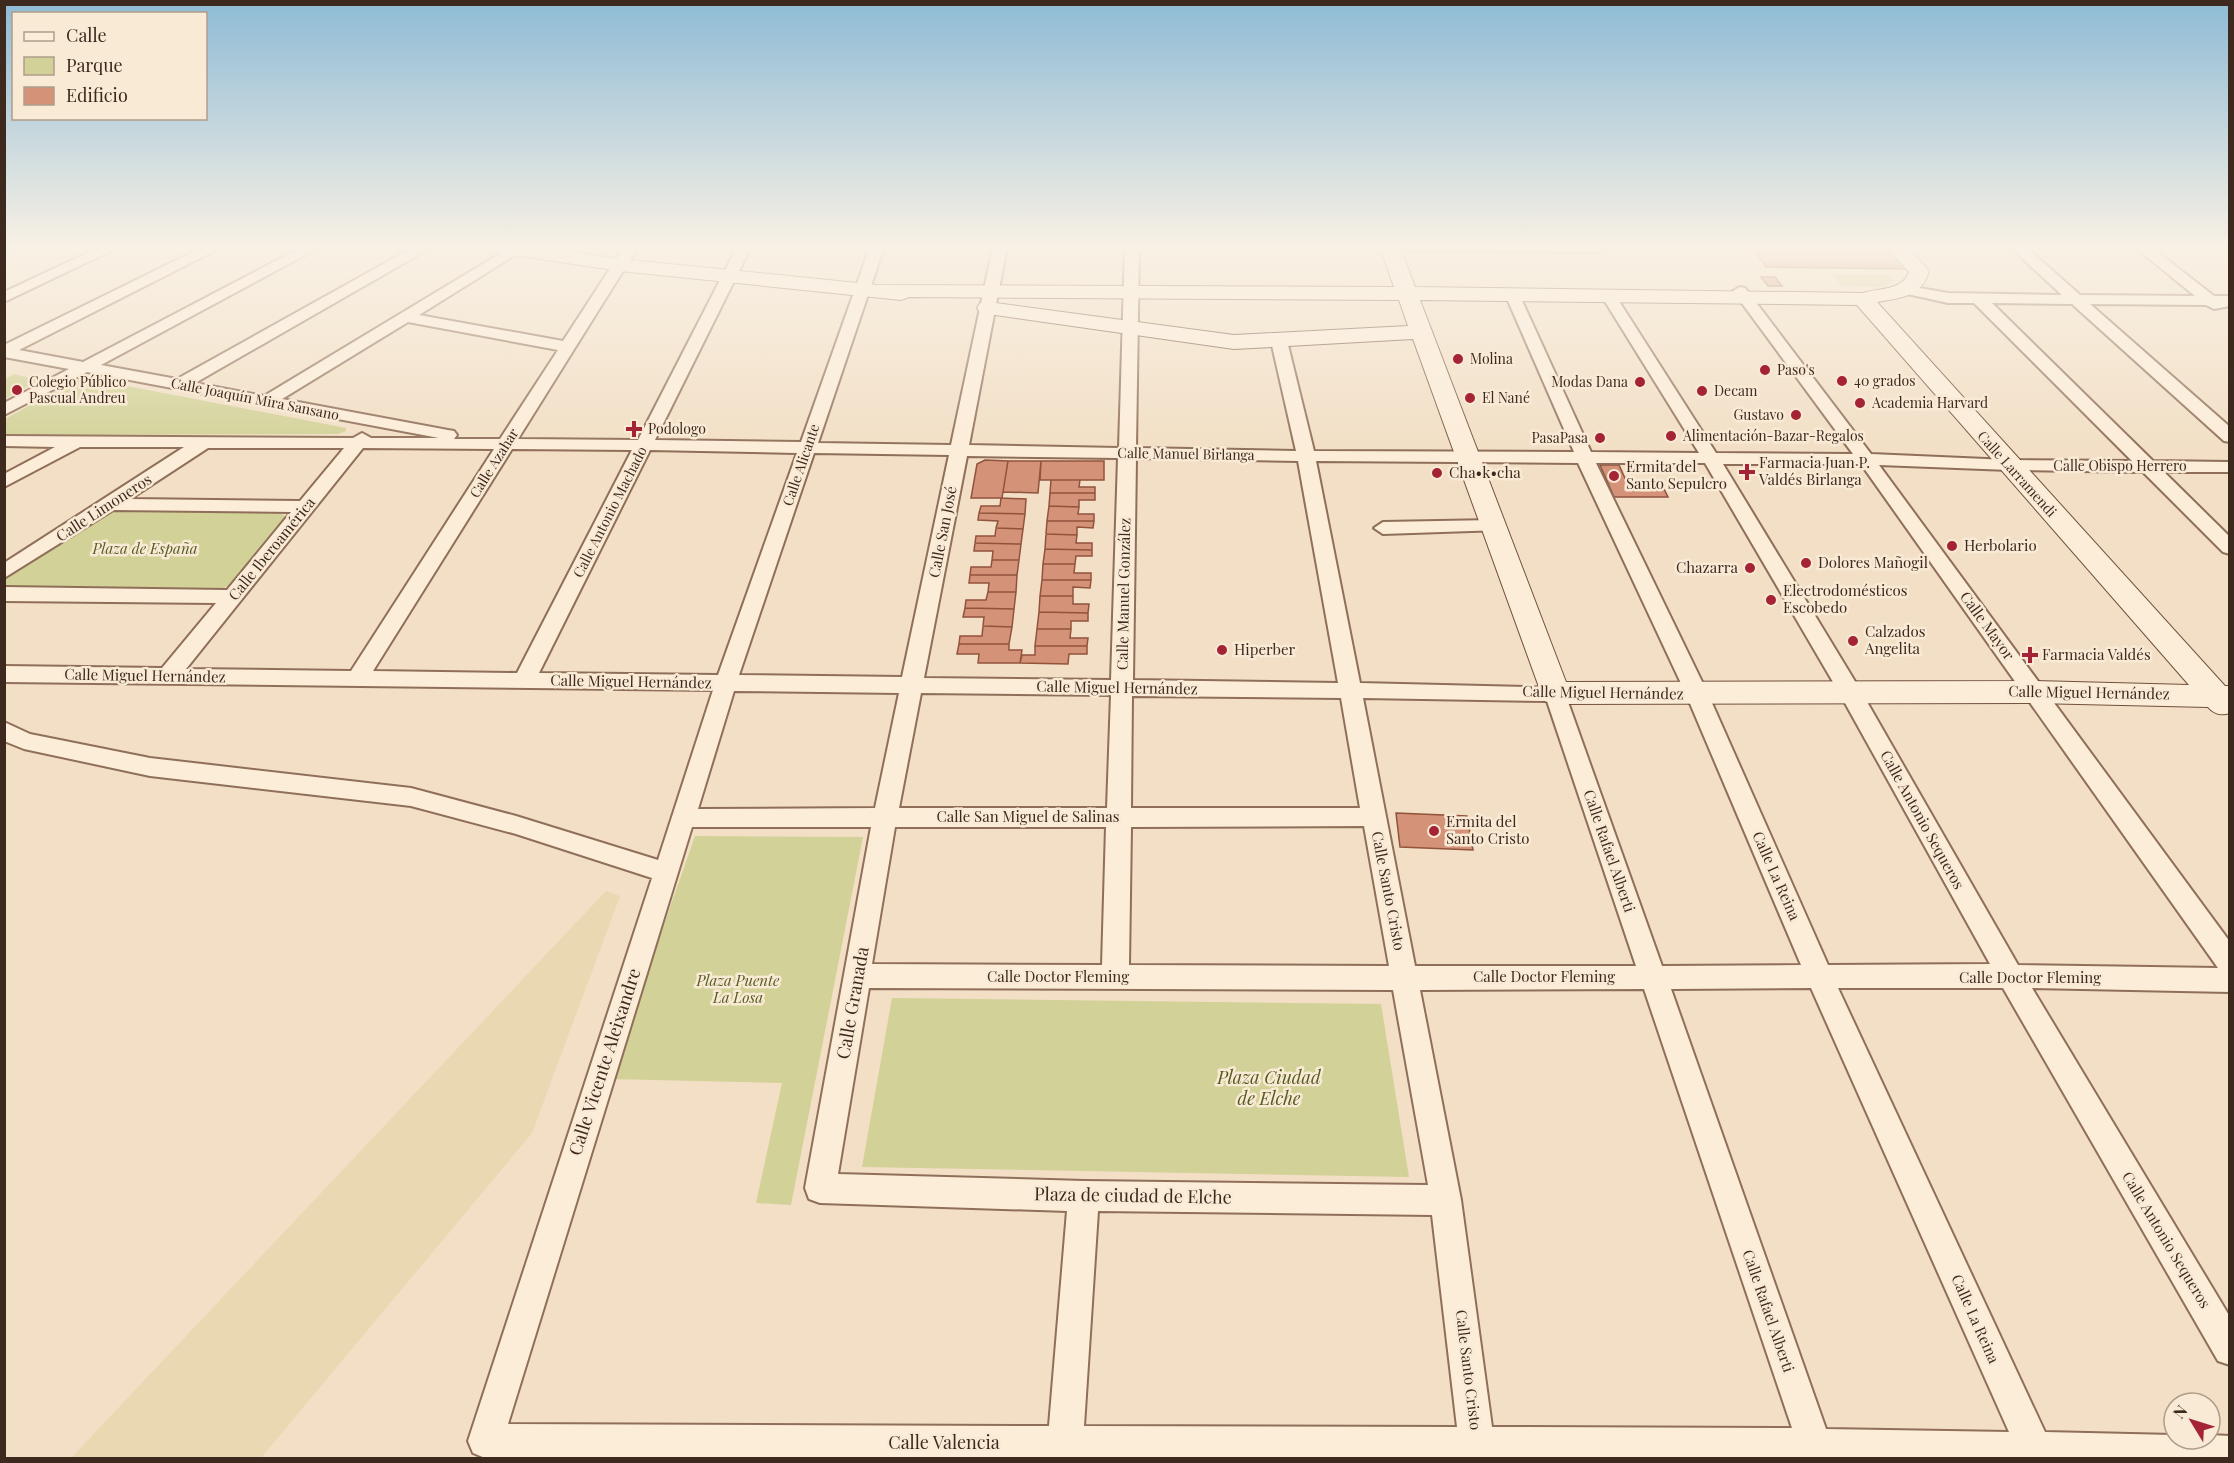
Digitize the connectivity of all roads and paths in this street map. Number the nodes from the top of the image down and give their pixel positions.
1 (76, 315) edge
2 (183, 315) edge
3 (303, 315) edge
4 (407, 315) edge
5 (588, 315) edge
6 (709, 315) edge
7 (861, 315) edge
8 (987, 315) edge
9 (1069, 315) edge
10 (1130, 315) edge
11 (1414, 315) edge
12 (1521, 315) edge
13 (1627, 315) edge
14 (1759, 315) edge
15 (1877, 315) edge
16 (1995, 315) edge
17 (2093, 315) edge
18 (404, 317) junction
19 (1130, 328) junction
20 (1420, 332) junction
21 (1279, 341) junction
22 (568, 347) junction
23 (4, 351) edge
24 (85, 367) junction
25 (179, 385) junction
26 (267, 401) junction
27 (4, 410) edge
28 (375, 422) junction
29 (2229, 437) edge
30 (4, 441) edge
31 (76, 442) junction
32 (203, 443) junction
33 (356, 445) junction
34 (644, 445) junction
35 (505, 446) junction
36 (807, 448) junction
37 (959, 450) junction
38 (1127, 453) junction
39 (1306, 456) junction
40 (1469, 457) junction
41 (1585, 458) junction
42 (1866, 459) junction
43 (1712, 460) junction
44 (2009, 465) junction
45 (2147, 465) junction
46 (2229, 466) edge
47 (4, 482) edge
48 (110, 504) junction
49 (306, 507) junction
50 (1494, 526) junction
51 (1383, 528) dead end
52 (2229, 548) edge
53 (4, 572) edge
54 (4, 594) edge
55 (233, 597) junction
56 (4, 674) edge
57 (168, 676) junction
58 (357, 679) junction
59 (524, 681) junction
60 (726, 683) junction
61 (912, 686) junction
62 (1122, 688) junction
63 (1350, 691) junction
64 (2035, 692) junction
65 (1555, 693) junction
66 (1851, 693) junction
67 (1697, 694) junction
68 (2225, 702) edge
69 (4, 730) edge
70 (885, 817) junction
71 (1119, 817) junction
72 (1374, 817) junction
73 (683, 818) junction
74 (665, 872) junction
75 (2229, 964) edge
76 (858, 976) junction
77 (1652, 976) junction
78 (2010, 976) junction
79 (1115, 977) junction
80 (1404, 978) junction
81 (1821, 978) junction
82 (2229, 980) edge
83 (820, 1188) joint
84 (1084, 1196) junction
85 (1446, 1200) junction
86 (2229, 1349) edge
87 (485, 1441) joint
88 (1065, 1443) junction
89 (1477, 1445) junction
90 (1817, 1452) edge
91 (2036, 1453) edge
92 (2229, 1453) edge

1 - 23 street
2 - 24 street
3 - 25 street
4 - 18 street
5 - 22 street, Calle Azahar
6 - 34 street, Calle Antonio Machado
7 - 36 street, Calle Alicante
8 - 37 street, Calle San José
9 - 19 main road
10 - 19 street, Calle Manuel González
11 - 20 main road, Calle Rafael Alberti
12 - 41 street, Calle La Reina
13 - 43 street, Calle Antonio Sequeros
14 - 42 street, Calle Mayor
15 - 44 main road, Calle Larramendi
16 - 45 street
17 - 29 street
18 - 22 street
18 - 26 street
19 - 21 main road
19 - 38 street, Calle Manuel González
20 - 21 main road
20 - 40 main road, Calle Rafael Alberti
21 - 39 street, Calle Santo Cristo
22 - 35 street, Calle Azahar
23 - 24 street, Calle Joaquín Mira Sansano
24 - 25 street, Calle Joaquín Mira Sansano
24 - 27 street
25 - 26 street, Calle Joaquín Mira Sansano
26 - 28 street, Calle Joaquín Mira Sansano
28 - 33 street, Calle Iberoamérica
28 - 35 street, Calle Joaquín Mira Sansano
30 - 31 street
31 - 32 street
31 - 47 street
32 - 33 street
32 - 48 street, Calle Limoneros
33 - 35 street
33 - 49 street, Calle Iberoamérica
34 - 35 street, Calle Manuel Birlanga
34 - 36 street, Calle Manuel Birlanga
34 - 59 street, Calle Antonio Machado
35 - 58 street, Calle Azahar
36 - 37 street, Calle Manuel Birlanga
36 - 60 street, Calle Alicante
37 - 38 street, Calle Manuel Birlanga
37 - 61 street, Calle San José
38 - 39 street, Calle Manuel Birlanga
38 - 62 street, Calle Manuel González
39 - 40 street, Calle Manuel Birlanga
39 - 63 street, Calle Santo Cristo
40 - 41 street, Calle Manuel Birlanga
40 - 50 main road, Calle Rafael Alberti
41 - 43 street, Calle Manuel Birlanga
41 - 67 street, Calle La Reina
42 - 43 street, Calle Manuel Birlanga
42 - 44 street, Calle Obispo Herrero
42 - 64 street, Calle Mayor
43 - 66 street, Calle Antonio Sequeros
44 - 45 street, Calle Obispo Herrero
44 - 68 main road, Calle Larramendi
45 - 46 street, Calle Obispo Herrero
45 - 52 street
48 - 49 street
48 - 53 street, Calle Limoneros
49 - 55 street, Calle Iberoamérica
50 - 51 street
50 - 65 main road, Calle Rafael Alberti
54 - 55 street
55 - 57 street, Calle Iberoamérica
56 - 57 street, Calle Miguel Hernández
57 - 58 street, Calle Miguel Hernández
58 - 59 street, Calle Miguel Hernández
59 - 60 street, Calle Miguel Hernández
60 - 61 street, Calle Miguel Hernández
60 - 73 street, Calle Vicente Aleixandre
61 - 62 street, Calle Miguel Hernández
61 - 70 street, Calle San José
62 - 63 street, Calle Miguel Hernández
62 - 71 street, Calle Manuel González
63 - 65 street, Calle Miguel Hernández
63 - 72 street, Calle Santo Cristo
64 - 66 main road, Calle Miguel Hernández
64 - 68 main road, Calle Miguel Hernández
64 - 75 street, Calle Mayor
65 - 67 main road, Calle Miguel Hernández
65 - 77 street, Calle Rafael Alberti
66 - 67 main road, Calle Miguel Hernández
66 - 78 street, Calle Antonio Sequeros
67 - 81 street, Calle La Reina
69 - 74 street
70 - 71 street, Calle San Miguel de Salinas
70 - 73 street, Calle San Miguel de Salinas
70 - 76 street, Calle Granada
71 - 72 street, Calle San Miguel de Salinas
71 - 79 street, Calle Manuel González
72 - 80 street, Calle Santo Cristo
73 - 74 street, Calle Vicente Aleixandre
74 - 87 street, Calle Vicente Aleixandre
76 - 79 street, Calle Doctor Fleming
76 - 83 street, Calle Granada
77 - 80 street, Calle Doctor Fleming
77 - 81 street, Calle Doctor Fleming
77 - 90 street, Calle Rafael Alberti
78 - 81 street, Calle Doctor Fleming
78 - 82 street, Calle Doctor Fleming
78 - 86 street, Calle Antonio Sequeros
79 - 80 street, Calle Doctor Fleming
80 - 85 street, Calle Santo Cristo
81 - 91 street, Calle La Reina
83 - 84 street, Plaza de ciudad de Elche
84 - 85 street, Plaza de ciudad de Elche
84 - 88 street
85 - 89 street, Calle Santo Cristo
87 - 88 street, Calle Valencia
88 - 89 street, Calle Valencia
89 - 90 street, Calle Valencia
90 - 91 street, Calle Valencia
91 - 92 street, Calle Valencia

